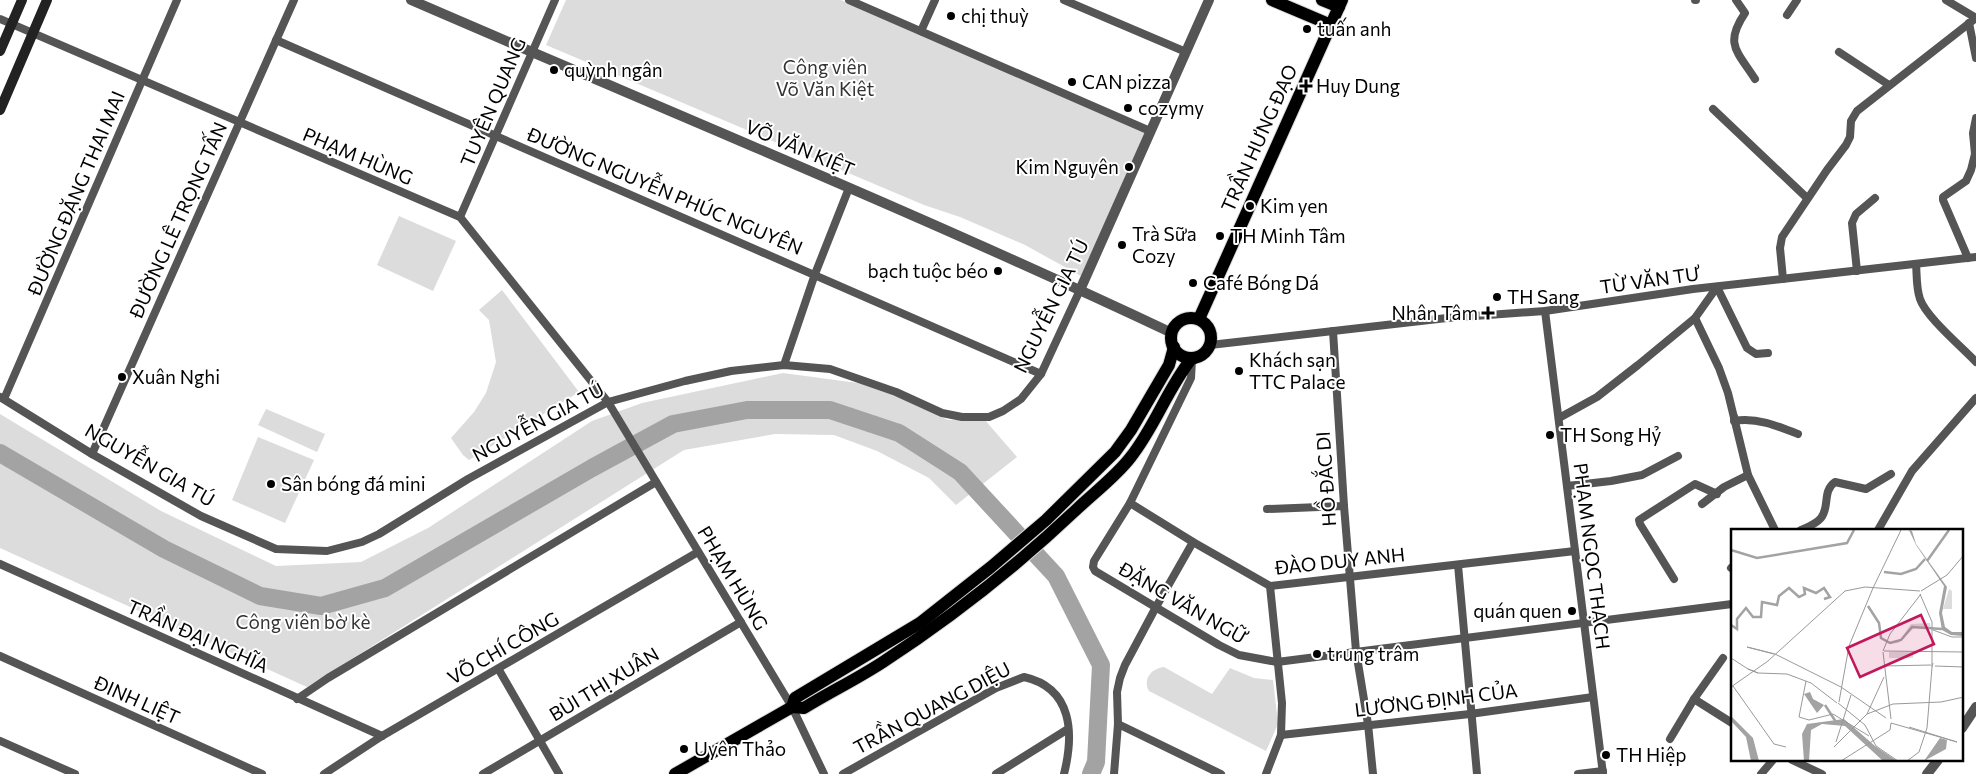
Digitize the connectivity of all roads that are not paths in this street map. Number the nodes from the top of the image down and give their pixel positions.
1 (22, 0) edge
2 (48, 0) edge
3 (177, 0) edge
4 (294, 0) edge
5 (411, 0) edge
6 (555, 0) edge
7 (849, 0) edge
8 (935, 0) edge
9 (1064, 0) edge
10 (1209, 0) edge
11 (1272, 0) edge
12 (1322, 0) edge
13 (1736, 0) edge
14 (1797, 0) edge
15 (1946, 0) edge
16 (1340, 4) edge
17 (1787, 15) dead end
18 (1976, 18) edge
19 (0, 19) edge
20 (12, 24) junction
21 (1970, 24) junction
22 (1331, 25) junction
23 (921, 31) junction
24 (33, 34) junction
25 (276, 40) junction
26 (0, 51) edge
27 (532, 52) junction
28 (1186, 52) junction
29 (1839, 52) dead end
30 (1976, 58) edge
31 (1755, 79) dead end
32 (142, 80) junction
33 (1889, 85) junction
34 (0, 110) edge
35 (1713, 110) dead end
36 (1976, 119) edge
37 (239, 122) junction
38 (1150, 131) junction
39 (495, 136) junction
40 (849, 188) junction
41 (1808, 198) junction
42 (1875, 198) dead end
43 (460, 217) junction
44 (1972, 257) edge
45 (1916, 264) junction
46 (1857, 271) junction
47 (815, 274) junction
48 (1783, 279) junction
49 (1717, 287) junction
50 (1080, 290) junction
51 (1545, 311) junction
52 (1694, 318) junction
53 (1198, 319) junction
54 (1333, 331) junction
55 (1172, 333) junction
56 (1210, 345) junction
57 (1174, 347) junction
58 (1768, 353) dead end
59 (1192, 358) junction
60 (1976, 362) edge
61 (784, 364) junction
62 (1041, 374) junction
63 (2, 398) edge
64 (1976, 398) edge
65 (608, 402) junction
66 (1558, 418) junction
67 (1734, 421) junction
68 (1798, 434) dead end
69 (92, 454) junction
70 (1678, 456) dead end
71 (1891, 474) dead end
72 (1748, 475) junction
73 (656, 482) junction
74 (1567, 486) junction
75 (1717, 494) junction
76 (1130, 503) junction
77 (1702, 504) dead end
78 (1344, 506) junction
79 (1267, 509) dead end
80 (1775, 529) edge
81 (1803, 529) edge
82 (1879, 529) edge
83 (1193, 542) junction
84 (1575, 551) junction
85 (698, 552) junction
86 (0, 564) edge
87 (1458, 565) junction
88 (994, 573) junction
89 (1349, 576) junction
90 (1674, 579) dead end
91 (1270, 586) junction
92 (1731, 604) edge
93 (1156, 607) junction
94 (741, 622) junction
95 (1584, 624) junction
96 (1464, 640) junction
97 (1356, 651) junction
98 (0, 656) edge
99 (1722, 658) dead end
100 (1277, 662) junction
101 (499, 670) junction
102 (1593, 697) junction
103 (297, 698) junction
104 (1694, 699) junction
105 (792, 707) junction
106 (1976, 707) edge
107 (1470, 714) junction
108 (1731, 722) edge
109 (1118, 724) junction
110 (1368, 724) junction
111 (1964, 725) edge
112 (1068, 729) junction
113 (1281, 735) junction
114 (382, 736) junction
115 (1670, 739) dead end
116 (0, 741) edge
117 (539, 741) junction
118 (1771, 762) edge
119 (1796, 762) edge
120 (1936, 762) edge
121 (1009, 771) edge
122 (1603, 772) edge
123 (75, 774) edge
124 (262, 774) edge
125 (324, 774) edge
126 (483, 774) edge
127 (559, 774) edge
128 (675, 774) edge
129 (824, 774) edge
130 (843, 774) edge
131 (996, 774) edge
132 (1064, 774) edge
133 (1114, 774) edge
134 (1222, 774) edge
135 (1266, 774) edge
136 (1373, 774) edge
137 (1477, 774) edge
138 (1578, 774) edge
139 (1761, 774) edge
140 (1822, 774) edge
141 (1927, 774) edge

1 - 20 main road
2 - 24 main road
3 - 32 street, ĐƯỜNG ĐẶNG THAI MAI
4 - 25 street, ĐƯỜNG LÊ TRỌNG TẤN
5 - 27 street, VÕ VĂN KIỆT
6 - 27 street, TUYÊN QUANG
7 - 23 street
8 - 23 street
9 - 28 street
10 - 28 street, NGUYỄN GIA TÚ
11 - 22 main road
12 - 16 main road
13 - 31 street
14 - 17 street
15 - 18 street
16 - 22 main road, TRẦN HƯNG ĐẠO
18 - 21 street
19 - 20 street, PHẠM HÙNG
20 - 24 street, PHẠM HÙNG
20 - 26 main road
21 - 30 street
21 - 33 street
22 - 53 main road, TRẦN HƯNG ĐẠO
23 - 38 street
24 - 32 street, PHẠM HÙNG
24 - 34 main road
25 - 37 street, ĐƯỜNG LÊ TRỌNG TẤN
25 - 39 street, ĐƯỜNG NGUYỄN PHÚC NGUYÊN
27 - 39 street, TUYÊN QUANG
27 - 40 street, VÕ VĂN KIỆT
28 - 38 street, NGUYỄN GIA TÚ
29 - 33 street
32 - 37 street, PHẠM HÙNG
32 - 63 street, ĐƯỜNG ĐẶNG THAI MAI
33 - 41 street
35 - 41 street
36 - 44 street
37 - 43 street, PHẠM HÙNG
37 - 69 street, ĐƯỜNG LÊ TRỌNG TẤN
38 - 50 street, NGUYỄN GIA TÚ
39 - 43 street, TUYÊN QUANG
39 - 47 street, ĐƯỜNG NGUYỄN PHÚC NGUYÊN
40 - 47 street
40 - 50 street, VÕ VĂN KIỆT
41 - 48 street
42 - 46 street
43 - 65 street, PHẠM HÙNG
44 - 45 street, TỪ VĂN TƯ
45 - 46 street, TỪ VĂN TƯ
45 - 60 street
46 - 48 street, TỪ VĂN TƯ
47 - 61 street
47 - 62 street, ĐƯỜNG NGUYỄN PHÚC NGUYÊN
48 - 49 street, TỪ VĂN TƯ
49 - 51 street, TỪ VĂN TƯ
49 - 52 street
49 - 58 street
50 - 55 street, VÕ VĂN KIỆT
50 - 62 street, NGUYỄN GIA TÚ
51 - 54 street, TỪ VĂN TƯ
51 - 66 street, PHẠM NGỌC THẠCH
52 - 66 street
52 - 67 street
53 - 55 main road
53 - 56 main road
54 - 56 street, TỪ VĂN TƯ
54 - 78 street, HỒ ĐẮC DI
55 - 57 main road
56 - 59 main road
57 - 59 main road
57 - 88 main road
59 - 76 street
59 - 88 main road
61 - 62 street, NGUYỄN GIA TÚ
61 - 65 street, NGUYỄN GIA TÚ
63 - 69 street, NGUYỄN GIA TÚ
64 - 82 street
65 - 69 street, NGUYỄN GIA TÚ
65 - 73 street, PHẠM HÙNG
66 - 74 street, PHẠM NGỌC THẠCH
67 - 68 street
67 - 72 street
70 - 74 street
71 - 81 street
72 - 75 street
72 - 80 street
73 - 85 street, PHẠM HÙNG
73 - 103 street
74 - 84 street, PHẠM NGỌC THẠCH
75 - 77 street
75 - 90 street
76 - 83 street, ĐÀO DUY ANH
76 - 93 street, ĐẶNG VĂN NGỮ
78 - 79 street
78 - 89 street, HỒ ĐẮC DI
83 - 91 street, ĐÀO DUY ANH
83 - 93 street
84 - 87 street, ĐÀO DUY ANH
84 - 95 street, PHẠM NGỌC THẠCH
85 - 94 street, PHẠM HÙNG
85 - 101 street, VÕ CHÍ CÔNG
86 - 103 street, TRẦN ĐẠI NGHĨA
87 - 89 street, ĐÀO DUY ANH
87 - 96 street
88 - 105 main road
89 - 91 street, ĐÀO DUY ANH
89 - 97 street, HỒ ĐẮC DI
91 - 100 street
92 - 95 street, ĐẶNG VĂN NGỮ
93 - 100 street, ĐẶNG VĂN NGỮ
93 - 109 street
94 - 105 street, PHẠM HÙNG
94 - 117 street, BÙI THỊ XUÂN
95 - 96 street, ĐẶNG VĂN NGỮ
95 - 102 street, PHẠM NGỌC THẠCH
96 - 97 street, ĐẶNG VĂN NGỮ
96 - 107 street
97 - 100 street, ĐẶNG VĂN NGỮ
97 - 110 street, HỒ ĐẮC DI
98 - 124 street, ĐINH LIỆT
99 - 104 street
100 - 113 street
101 - 114 street, VÕ CHÍ CÔNG
101 - 117 street
102 - 107 street, LƯƠNG ĐỊNH CỦA
102 - 122 street, PHẠM NGỌC THẠCH
103 - 114 street, TRẦN ĐẠI NGHĨA
104 - 108 street
104 - 115 street
105 - 128 main road
105 - 129 street, PHẠM HÙNG
106 - 111 street
107 - 110 street, LƯƠNG ĐỊNH CỦA
107 - 137 street
109 - 133 street
109 - 134 street
110 - 113 street, LƯƠNG ĐỊNH CỦA
110 - 136 street, HỒ ĐẮC DI
112 - 121 street
112 - 130 street, TRẦN QUANG DIỆU
112 - 132 street, TRẦN QUANG DIỆU
113 - 135 street
114 - 125 street, VÕ CHÍ CÔNG
116 - 123 street
117 - 126 street, BÙI THỊ XUÂN
117 - 127 street
118 - 139 street
119 - 140 street
120 - 141 street
121 - 131 street
122 - 138 street

